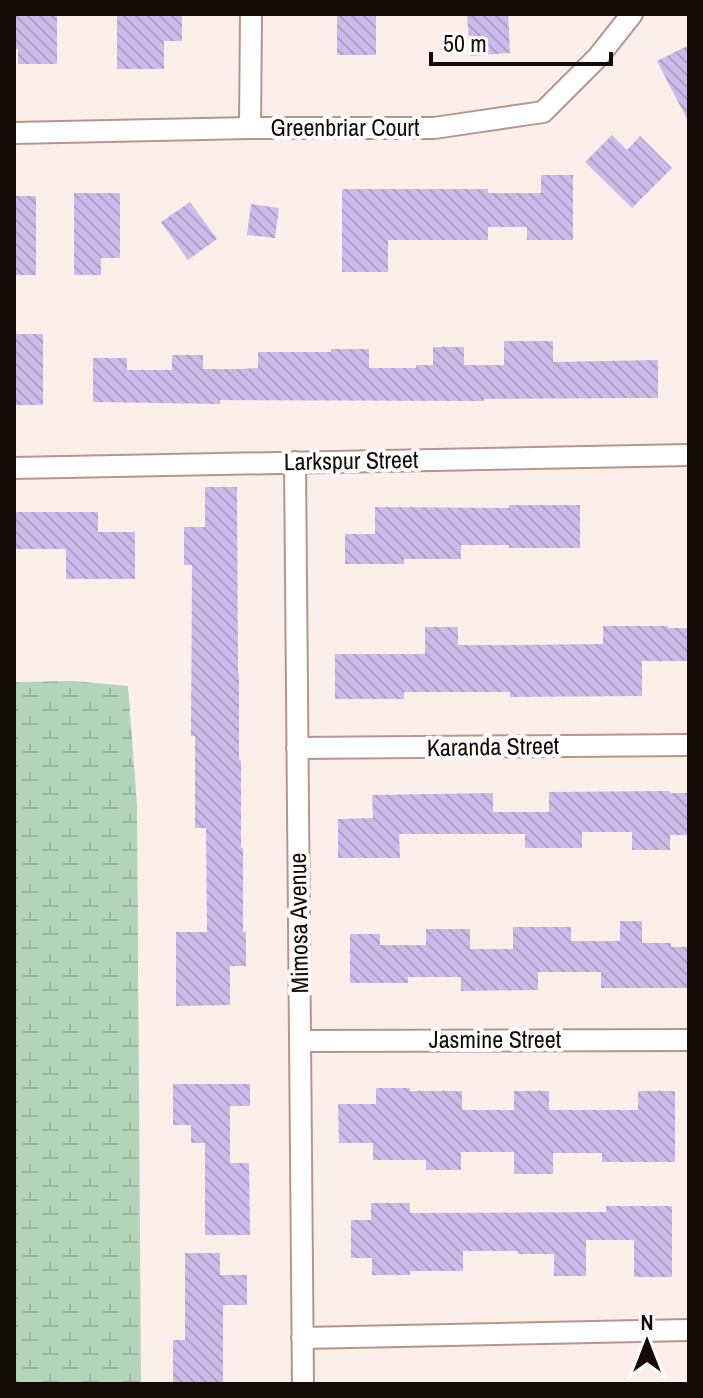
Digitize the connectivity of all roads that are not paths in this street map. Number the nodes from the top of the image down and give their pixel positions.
1 (251, 14) edge
2 (632, 14) edge
3 (250, 128) junction
4 (14, 133) edge
5 (689, 455) edge
6 (295, 462) junction
7 (14, 468) edge
8 (689, 745) edge
9 (297, 748) junction
10 (689, 1040) edge
11 (301, 1041) junction
12 (689, 1330) edge
13 (302, 1338) junction
14 (303, 1384) edge

1 - 3 street
2 - 3 street, Greenbriar Court
3 - 4 street, Greenbriar Court
5 - 6 street, Larkspur Street
6 - 7 street, Larkspur Street
6 - 9 street, Mimosa Avenue
8 - 9 street, Karanda Street
9 - 11 street, Mimosa Avenue
10 - 11 street, Jasmine Street
11 - 13 street, Mimosa Avenue
12 - 13 street
13 - 14 street, Mimosa Avenue

